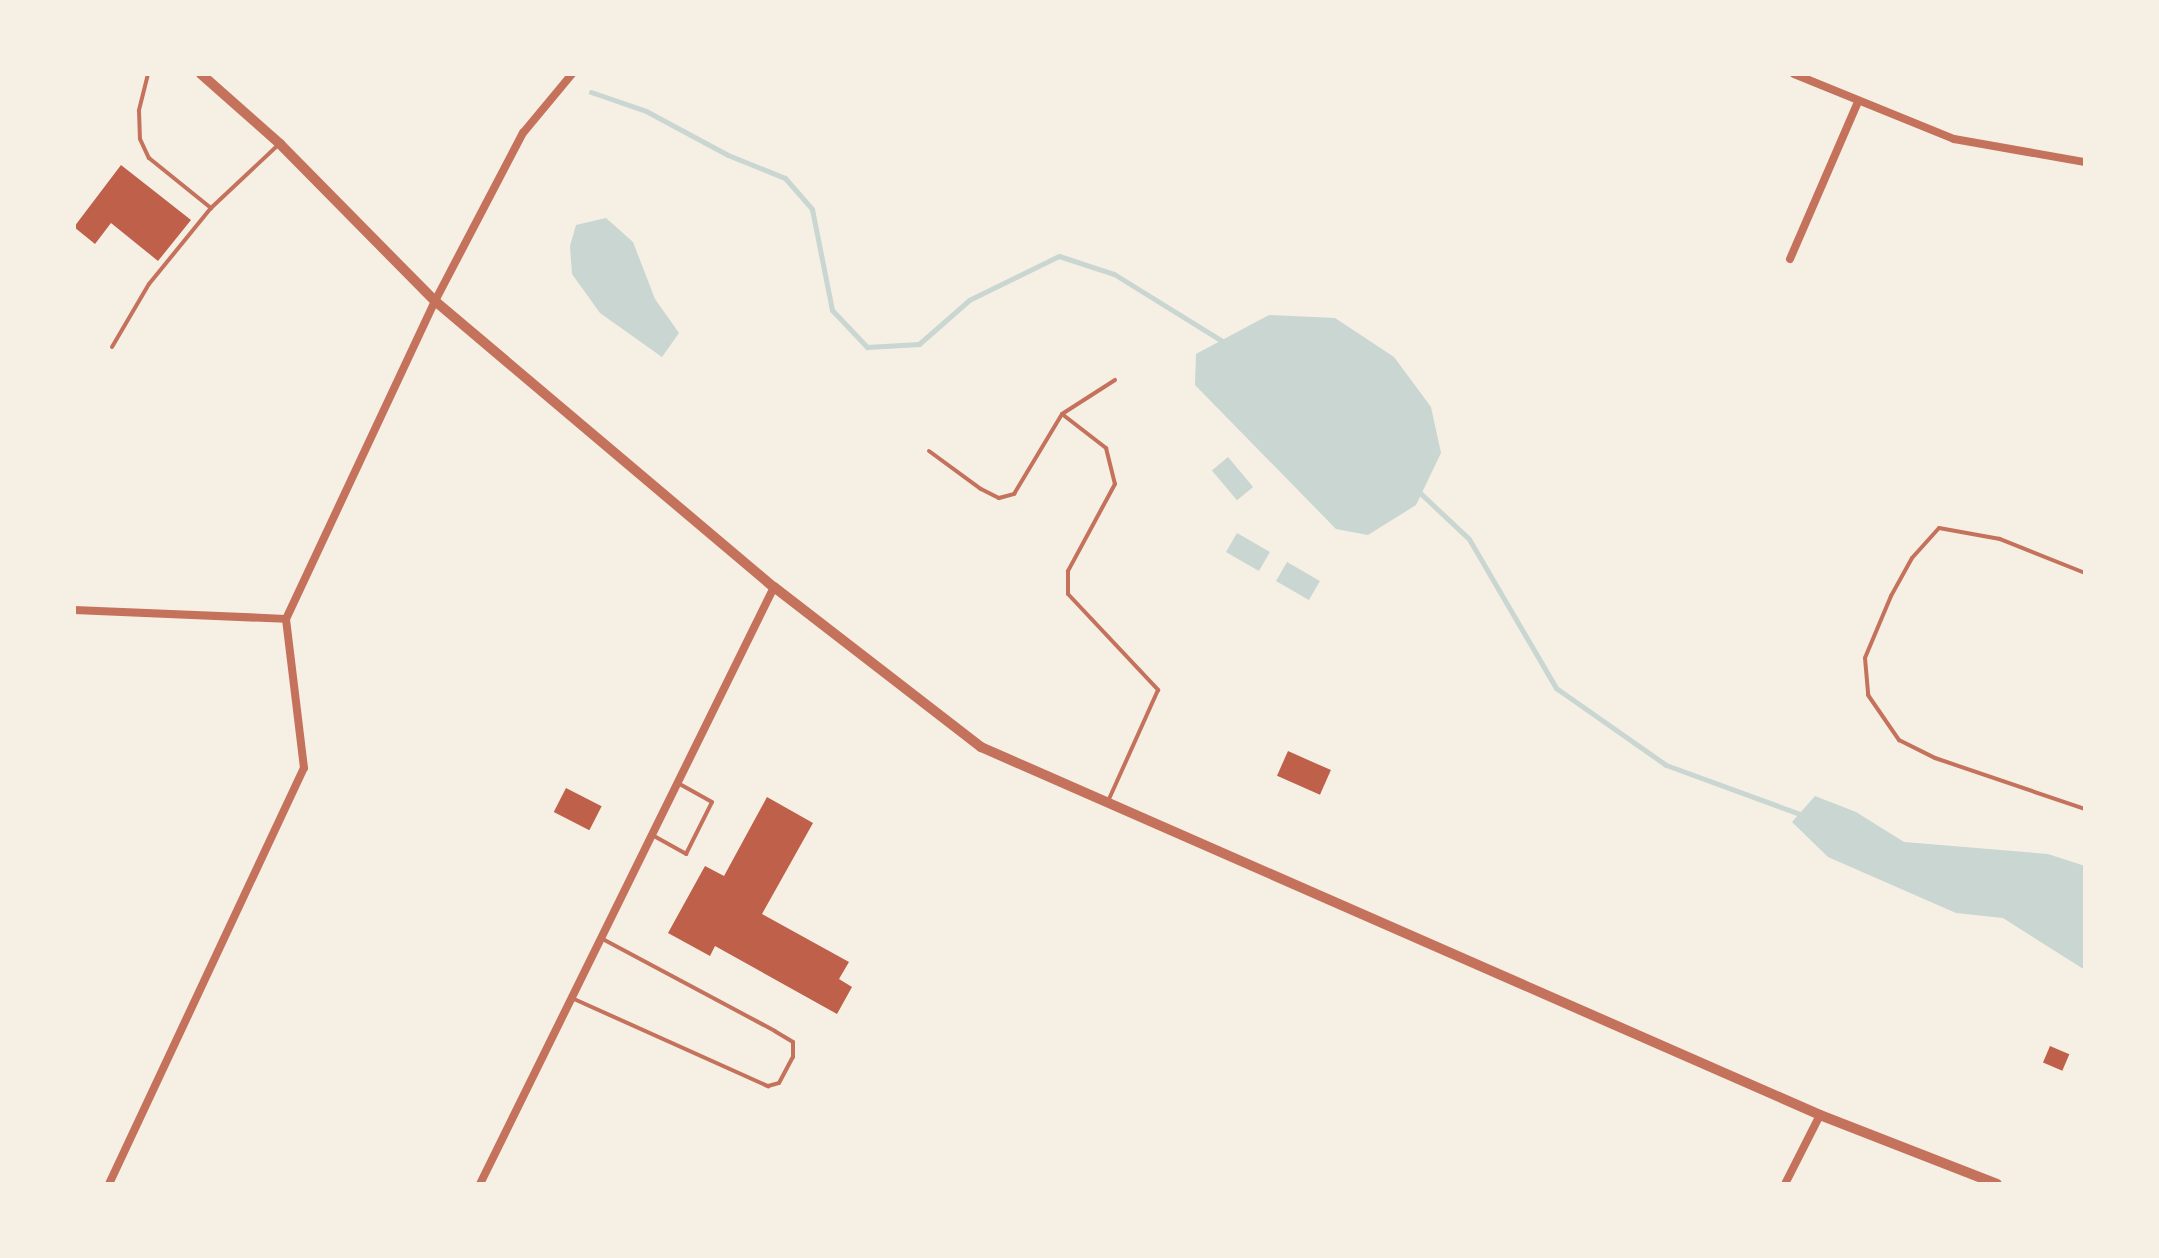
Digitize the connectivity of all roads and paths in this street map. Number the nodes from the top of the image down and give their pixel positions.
1 (148, 74) edge
2 (201, 74) edge
3 (572, 74) edge
4 (1794, 74) edge
5 (1857, 104) junction
6 (280, 144) junction
7 (2085, 162) edge
8 (211, 208) junction
9 (1790, 259) dead end
10 (435, 301) junction
11 (112, 347) dead end
12 (1115, 380) dead end
13 (1062, 414) junction
14 (929, 451) dead end
15 (2085, 573) edge
16 (774, 587) junction
17 (74, 610) edge
18 (286, 619) junction
19 (678, 783) junction
20 (1107, 803) junction
21 (2085, 809) edge
22 (652, 835) junction
23 (601, 938) junction
24 (572, 998) junction
25 (1820, 1115) junction
26 (109, 1184) edge
27 (480, 1184) edge
28 (1785, 1184) edge
29 (1997, 1184) edge

1 - 8 lane
2 - 6 street
3 - 10 street
4 - 5 street
5 - 7 street
5 - 9 street
6 - 8 lane
6 - 10 street
8 - 11 lane
10 - 16 street
10 - 18 street
12 - 13 lane
13 - 14 lane
13 - 20 lane
15 - 21 lane
16 - 19 street
16 - 20 street
17 - 18 street
18 - 26 street
19 - 22 street
19 - 22 lane
20 - 25 street
22 - 23 street
23 - 24 street
23 - 24 lane
24 - 27 street
25 - 28 street
25 - 29 street

